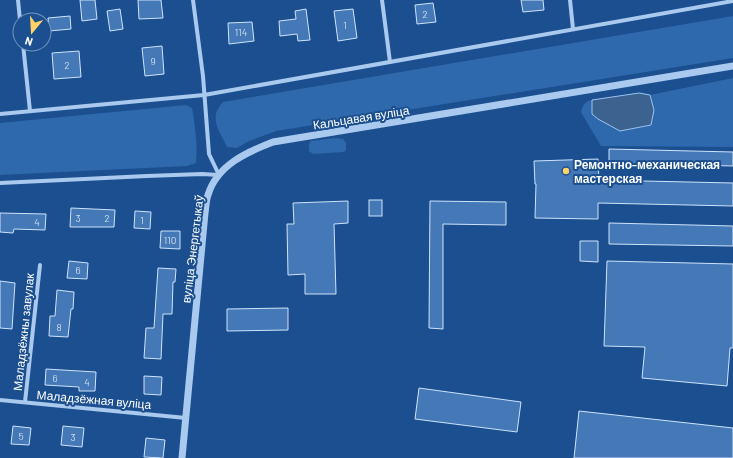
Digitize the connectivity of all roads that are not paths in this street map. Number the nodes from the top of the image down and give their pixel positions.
1 (18, 0) edge
2 (193, 0) edge
3 (382, 0) edge
4 (570, 0) edge
5 (733, 1) edge
6 (19, 12) edge
7 (573, 29) junction
8 (24, 52) edge
9 (390, 62) junction
10 (733, 66) edge
11 (204, 95) junction
12 (30, 111) junction
13 (0, 114) edge
14 (220, 175) junction
15 (0, 183) edge
16 (40, 265) dead end
17 (0, 400) edge
18 (25, 402) junction
19 (186, 418) junction
20 (182, 458) edge

1 - 6 street
2 - 11 street
3 - 9 street
4 - 7 street
5 - 7 street
7 - 9 street
8 - 12 street
9 - 11 street
10 - 14 street, Кальцавая вуліца
11 - 12 street
11 - 14 street
12 - 13 street
14 - 15 street
14 - 19 street, вуліца Энергетыкаў
16 - 18 street, Маладзёжны завулак
17 - 18 street, Маладзёжная вуліца
18 - 19 street, Маладзёжная вуліца
19 - 20 street, вуліца Энергетыкаў

